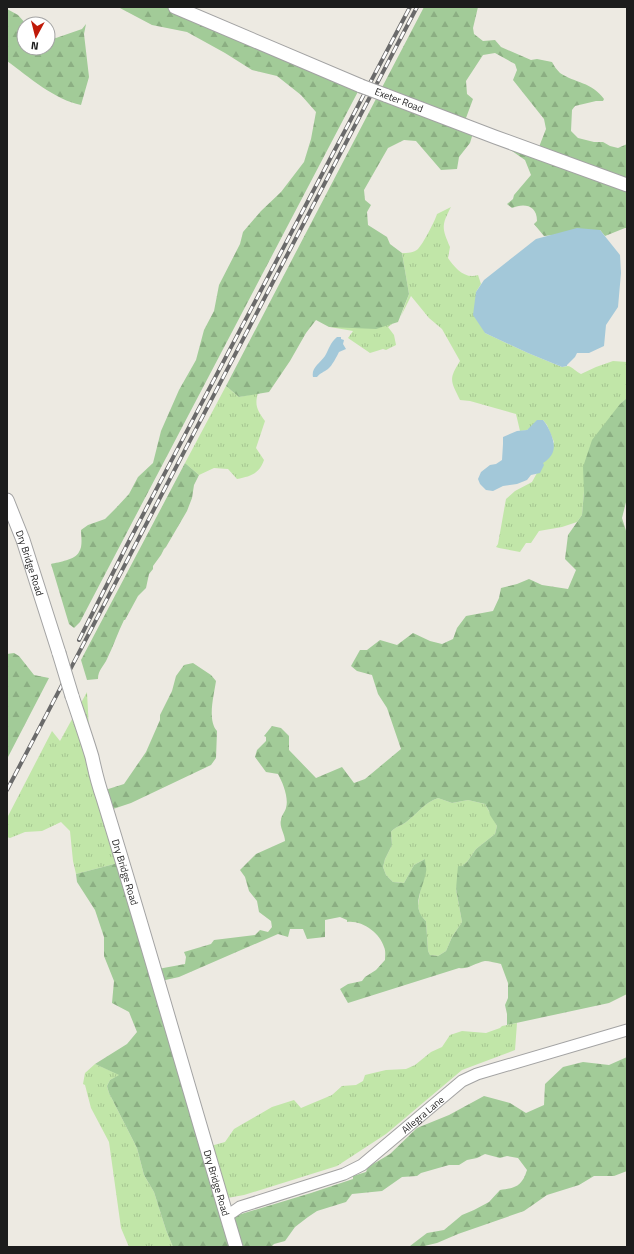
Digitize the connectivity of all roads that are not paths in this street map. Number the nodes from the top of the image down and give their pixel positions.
1 (175, 7) edge
2 (627, 185) edge
3 (7, 500) edge
4 (627, 1030) edge
5 (227, 1216) junction
6 (236, 1247) edge

1 - 2 street, Exeter Road, bridge
3 - 5 street, Dry Bridge Road, bridge
4 - 5 street, Allegra Lane
5 - 6 street, Dry Bridge Road

